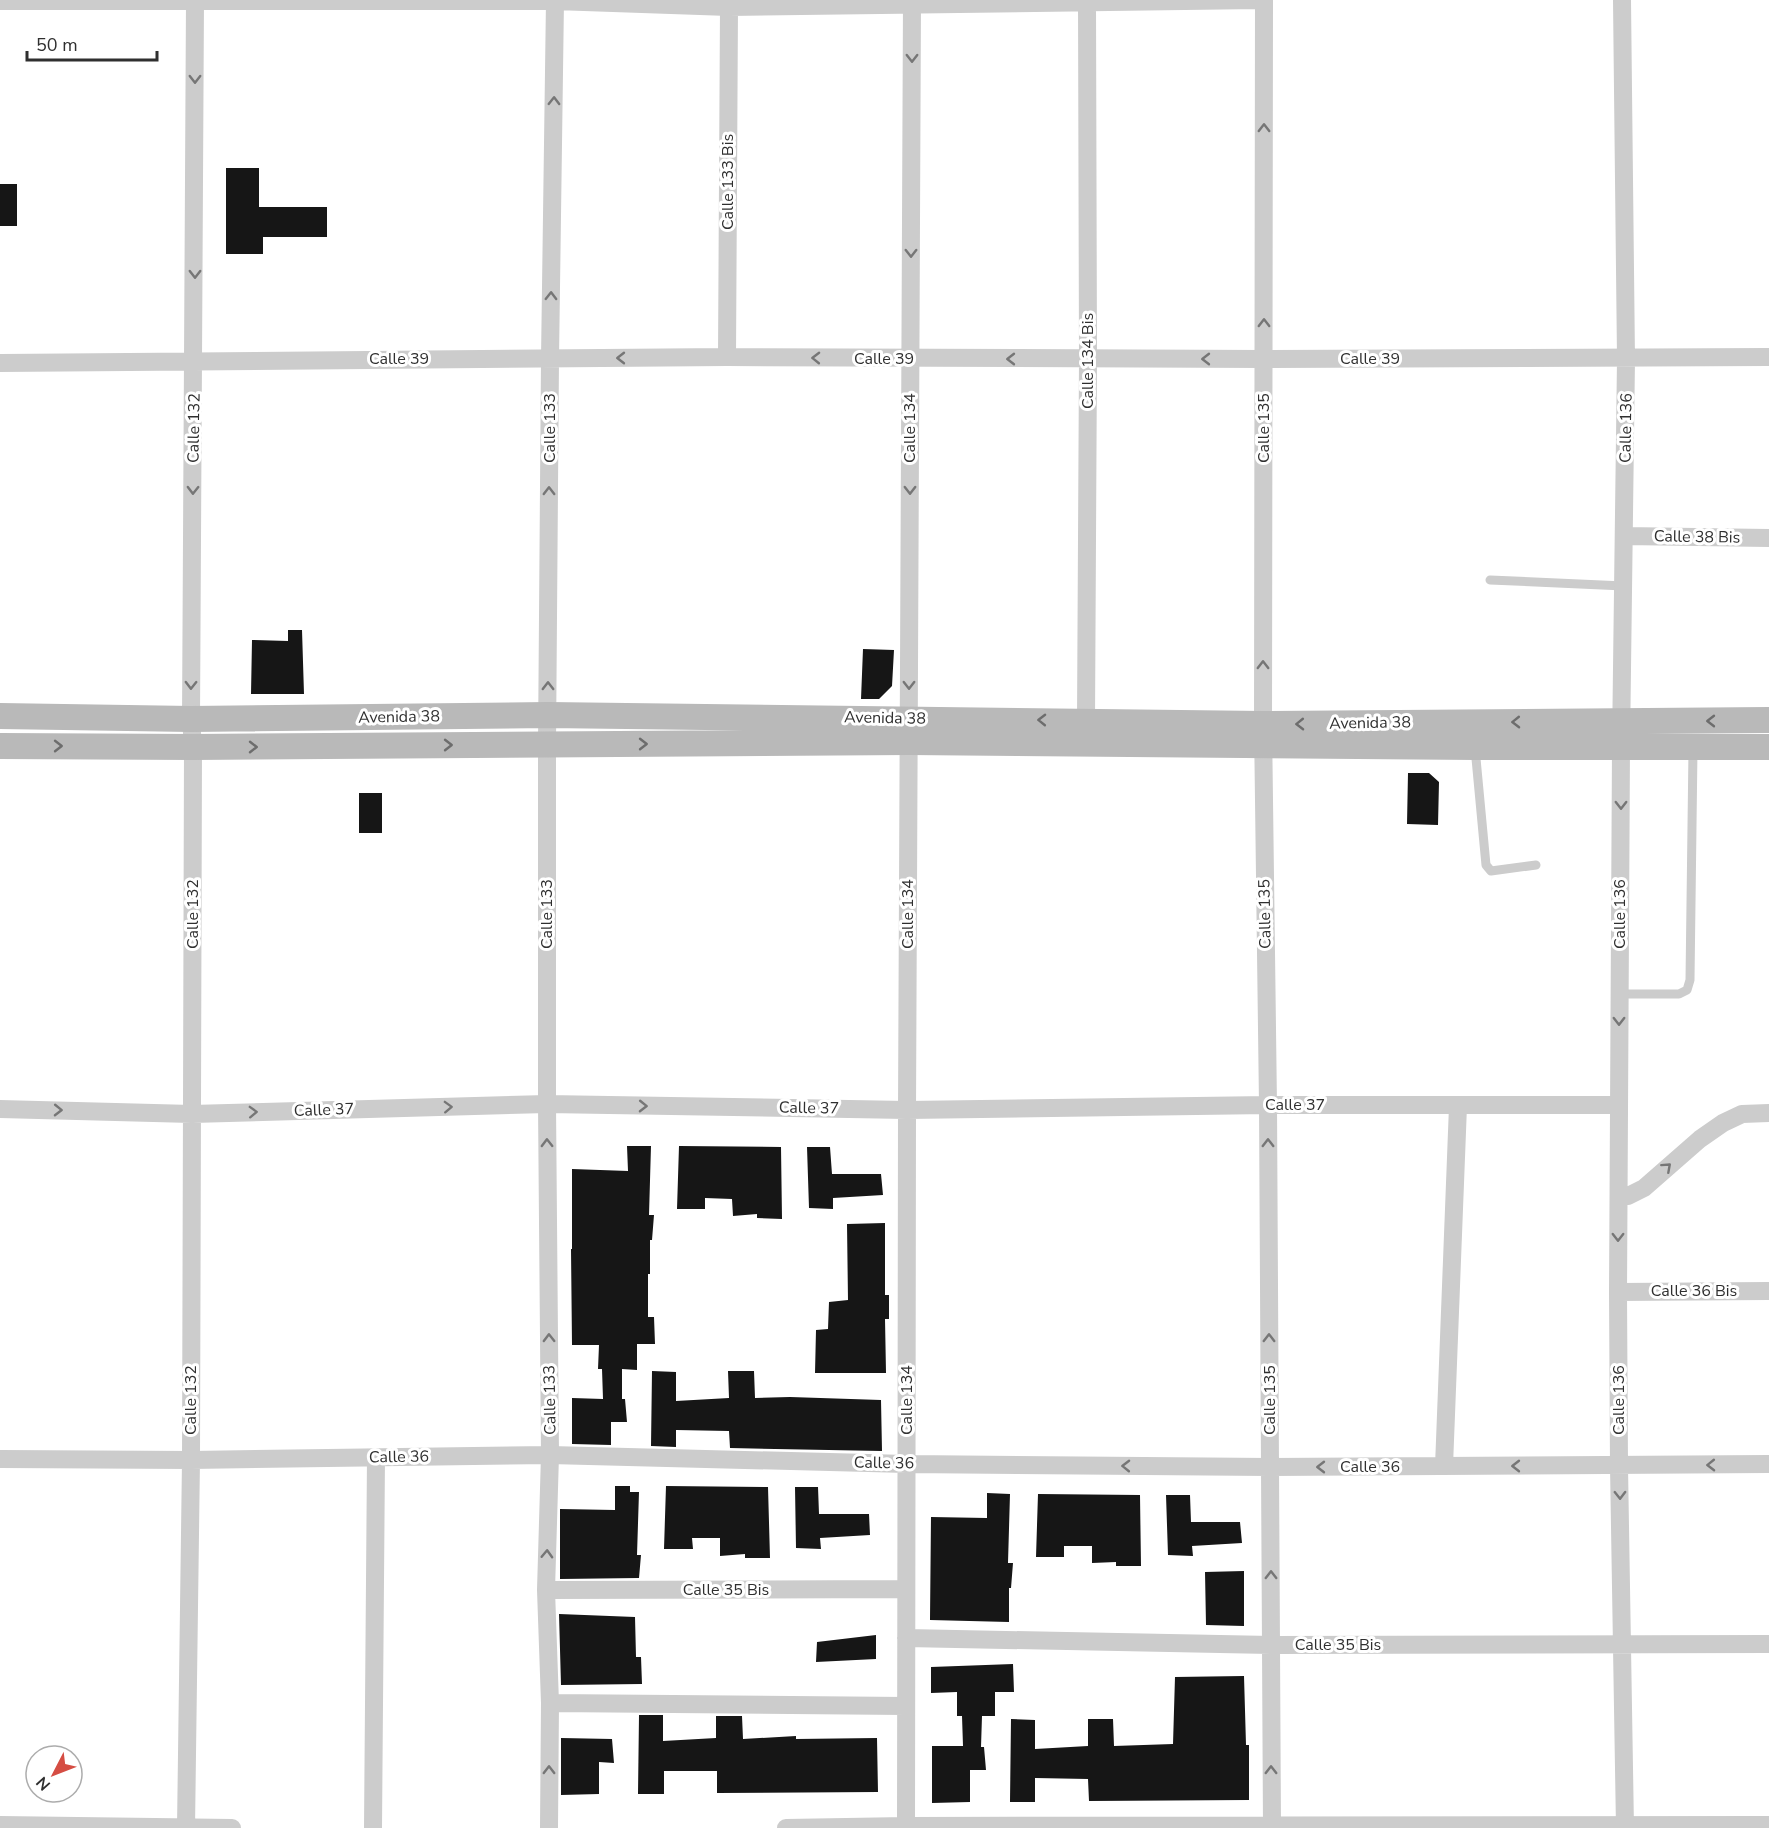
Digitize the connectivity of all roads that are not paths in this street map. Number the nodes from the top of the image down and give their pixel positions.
1 (555, 0) edge
2 (1259, 0) edge
3 (1264, 0) edge
4 (1622, 0) edge
5 (0, 1) edge
6 (195, 1) edge
7 (912, 2) edge
8 (1087, 2) edge
9 (729, 7) junction
10 (727, 357) junction
11 (1769, 357) edge
12 (550, 358) junction
13 (1088, 358) junction
14 (1626, 358) junction
15 (911, 359) junction
16 (1264, 359) junction
17 (194, 360) junction
18 (0, 363) edge
19 (1624, 536) junction
20 (1769, 538) edge
21 (1490, 580) dead end
22 (1624, 585) junction
23 (548, 715) junction
24 (0, 716) edge
25 (191, 718) junction
26 (1086, 720) junction
27 (1769, 720) edge
28 (1622, 721) junction
29 (909, 730) junction
30 (1263, 734) junction
31 (548, 745) junction
32 (0, 746) edge
33 (193, 747) junction
34 (1474, 747) junction
35 (1621, 747) junction
36 (1693, 747) junction
37 (1769, 747) edge
38 (1536, 865) dead end
39 (1620, 994) junction
40 (547, 1104) junction
41 (1268, 1105) junction
42 (1619, 1105) junction
43 (1458, 1106) junction
44 (0, 1109) edge
45 (907, 1110) junction
46 (1769, 1113) edge
47 (192, 1114) junction
48 (1619, 1195) junction
49 (1769, 1291) edge
50 (1618, 1292) junction
51 (550, 1455) junction
52 (376, 1457) junction
53 (0, 1459) edge
54 (191, 1460) junction
55 (907, 1464) junction
56 (1769, 1464) edge
57 (1444, 1466) junction
58 (1619, 1466) junction
59 (1270, 1467) junction
60 (906, 1589) junction
61 (546, 1590) junction
62 (906, 1638) junction
63 (1769, 1644) edge
64 (1271, 1645) junction
65 (1622, 1645) junction
66 (550, 1703) junction
67 (906, 1706) junction
68 (0, 1825) edge
69 (1769, 1825) edge
70 (906, 1827) edge
71 (1272, 1827) edge
72 (1625, 1827) edge
73 (186, 1828) edge
74 (232, 1828) edge
75 (373, 1828) edge
76 (549, 1828) edge
77 (786, 1828) edge

1 - 6 street
1 - 9 street
12 -> 1 street, Calle 133
2 - 8 street
16 -> 3 street, Calle 135
4 - 14 street, Calle 136
5 - 6 street
6 -> 17 street, Calle 132
7 - 8 street
7 - 9 street
7 -> 15 street, Calle 134
8 - 13 street, Calle 134 Bis
9 - 10 street, Calle 133 Bis
10 -> 12 street, Calle 39
15 -> 10 street, Calle 39
11 - 14 street, Calle 39
12 - 17 street, Calle 39
23 -> 12 street, Calle 133
13 -> 15 street, Calle 39
16 -> 13 street, Calle 39
13 - 26 street, Calle 134 Bis
14 - 16 street, Calle 39
14 - 19 street, Calle 136
15 -> 29 street, Calle 134
30 -> 16 street, Calle 135
17 - 18 street, Calle 39
17 -> 25 street, Calle 132
19 - 20 street, Calle 38 Bis
19 - 22 street, Calle 136
21 - 22 lane
22 - 28 street, Calle 136
23 - 25 main road, Avenida 38
23 - 29 main road, Avenida 38
23 - 31 street, Calle 133
24 - 25 main road, Avenida 38
25 - 33 street, Calle 132
26 -> 29 main road, Avenida 38
26 - 30 main road, Avenida 38
27 -> 28 main road, Avenida 38
28 -> 30 main road, Avenida 38
28 - 35 street, Calle 136
29 - 30 main road, Avenida 38
31 -> 29 main road, Avenida 38
29 - 45 street, Calle 134
30 - 34 main road, Avenida 38
30 - 41 street, Calle 135
33 -> 31 main road, Avenida 38
31 - 40 street, Calle 133
32 -> 33 main road, Avenida 38
33 - 47 street, Calle 132
34 - 35 main road, Avenida 38
34 - 38 lane
35 - 36 main road, Avenida 38
35 -> 39 street, Calle 136
36 - 37 main road, Avenida 38
36 - 39 lane
39 -> 42 street, Calle 136
40 -> 45 street, Calle 37
47 -> 40 street, Calle 37
51 -> 40 street, Calle 133
41 - 43 street, Calle 37
41 - 45 street, Calle 37
59 -> 41 street, Calle 135
42 - 43 street, Calle 37
42 - 48 street, Calle 136
43 - 57 street
44 -> 47 street, Calle 37
45 - 55 street, Calle 134
48 -> 46 street
47 - 54 street, Calle 132
48 -> 50 street, Calle 136
49 - 50 street, Calle 36 Bis
50 - 58 street, Calle 136
51 - 52 street, Calle 36
51 - 55 street, Calle 36
61 -> 51 street, Calle 133
52 - 54 street, Calle 36
52 - 75 street
53 - 54 street, Calle 36
54 - 73 street, Calle 132
59 -> 55 street, Calle 36
55 - 60 street, Calle 134
56 -> 58 street, Calle 36
58 -> 57 street, Calle 36
57 -> 59 street, Calle 36
58 -> 65 street, Calle 136
64 -> 59 street, Calle 135
60 - 61 street, Calle 35 Bis
60 - 62 street, Calle 134
61 - 66 street, Calle 133
62 - 64 street, Calle 35 Bis
62 - 67 street, Calle 134
63 - 65 street, Calle 35 Bis
64 - 65 street, Calle 35 Bis
71 -> 64 street, Calle 135
65 - 72 street, Calle 136
66 - 67 street
76 -> 66 street, Calle 133
67 - 70 street, Calle 134
68 - 73 street
69 - 72 street
70 - 71 street
70 - 77 street
71 - 72 street
73 - 74 street

